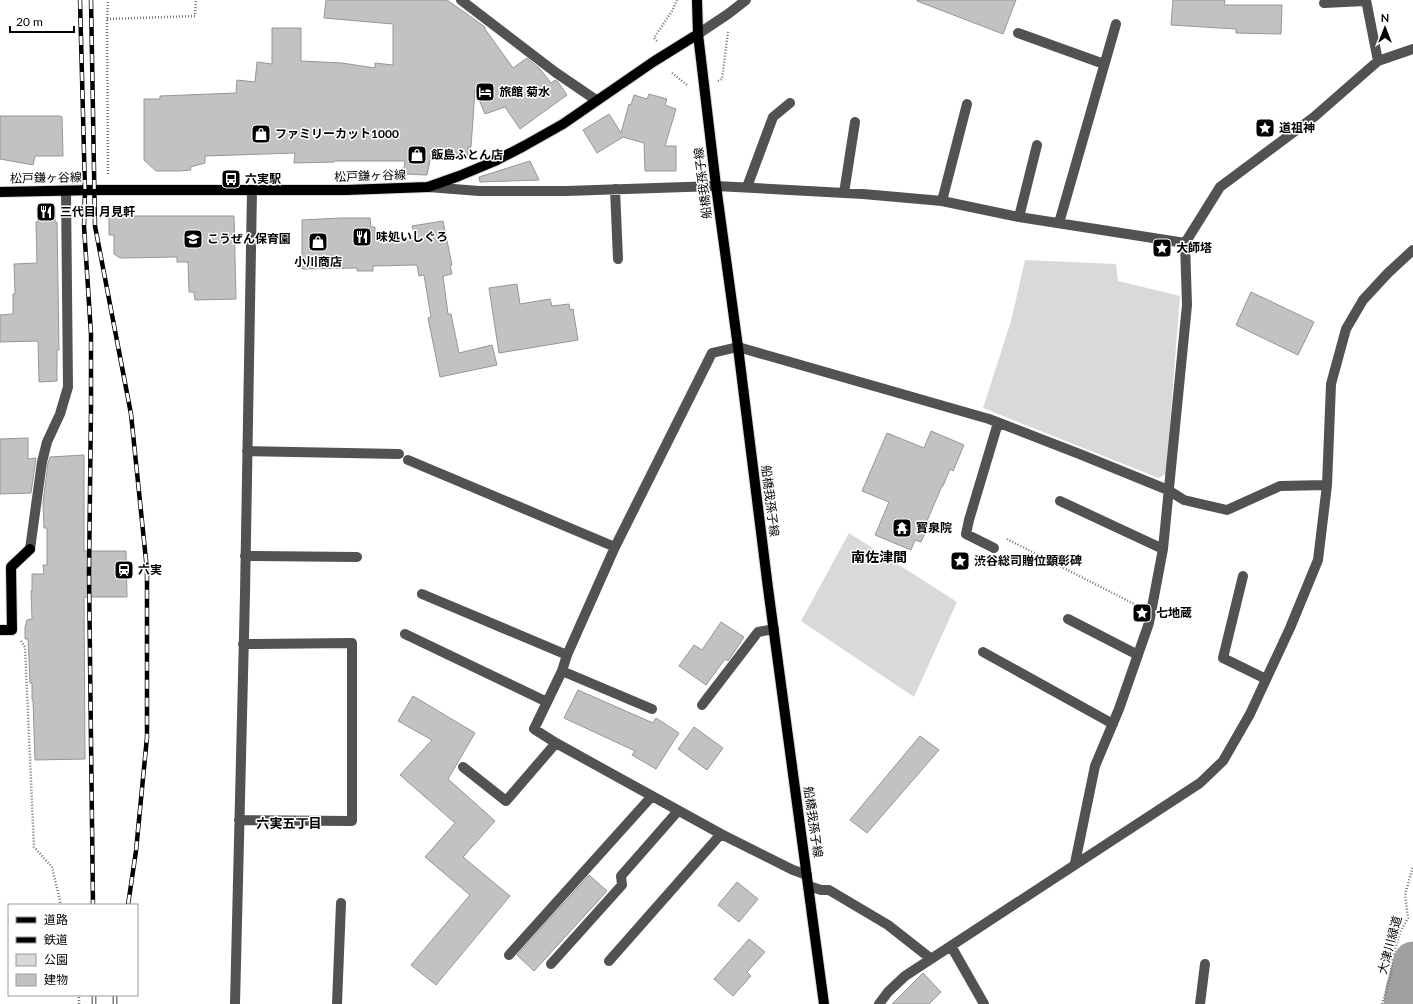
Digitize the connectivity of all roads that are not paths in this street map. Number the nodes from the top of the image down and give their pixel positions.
1 (461, 0) edge
2 (697, 0) edge
3 (746, 0) edge
4 (1365, 0) edge
5 (1324, 3) dead end
6 (1116, 24) dead end
7 (1018, 33) dead end
8 (698, 34) junction
9 (1413, 49) edge
10 (1378, 61) junction
11 (1104, 64) junction
12 (596, 100) junction
13 (790, 103) dead end
14 (967, 104) dead end
15 (855, 122) dead end
16 (1037, 145) dead end
17 (716, 186) junction
18 (428, 187) junction
19 (747, 187) junction
20 (615, 189) junction
21 (252, 190) junction
22 (66, 191) junction
23 (0, 192) edge
24 (844, 193) junction
25 (942, 201) junction
26 (1019, 217) junction
27 (1059, 223) junction
28 (1185, 243) junction
29 (1413, 250) edge
30 (618, 259) dead end
31 (738, 347) junction
32 (998, 423) junction
33 (247, 451) junction
34 (1327, 485) junction
35 (1168, 490) junction
36 (1060, 501) dead end
37 (615, 547) junction
38 (994, 548) dead end
39 (30, 549) joint
40 (1163, 549) junction
41 (245, 556) junction
42 (357, 557) dead end
43 (1243, 576) dead end
44 (422, 594) dead end
45 (1068, 619) dead end
46 (774, 629) junction
47 (0, 630) edge
48 (405, 634) dead end
49 (243, 644) junction
50 (983, 652) dead end
51 (1138, 654) junction
52 (567, 655) junction
53 (562, 671) junction
54 (1266, 680) junction
55 (547, 702) junction
56 (702, 705) dead end
57 (652, 709) dead end
58 (1113, 724) junction
59 (556, 743) junction
60 (463, 768) dead end
61 (652, 796) junction
62 (678, 811) junction
63 (239, 820) junction
64 (721, 834) junction
65 (1075, 863) junction
66 (808, 881) junction
67 (341, 903) dead end
68 (951, 946) junction
69 (509, 955) dead end
70 (930, 958) junction
71 (609, 961) dead end
72 (551, 964) dead end
73 (1205, 964) dead end
74 (235, 1004) edge
75 (337, 1004) edge
76 (824, 1004) edge
77 (879, 1004) edge
78 (984, 1004) edge
79 (1200, 1004) edge

1 - 12 street
2 - 8 main road, 船橋我孫子線
3 - 8 street
4 - 5 street
4 - 10 street
6 - 11 street
7 - 11 street
8 - 12 main road, 松戸鎌ヶ谷線
8 - 17 main road, 船橋我孫子線
9 - 10 street
10 - 28 street
11 - 27 street
12 - 18 main road, 松戸鎌ヶ谷線
13 - 19 street
14 - 25 street
15 - 24 street
16 - 26 street
17 - 19 street
17 - 20 street
17 - 31 main road, 船橋我孫子線
18 - 20 street
18 - 21 main road, 松戸鎌ヶ谷線
19 - 24 street
20 - 30 street
21 - 22 main road, 松戸鎌ヶ谷線
21 - 33 street
22 - 23 main road, 松戸鎌ヶ谷線
22 - 39 street
24 - 25 street
25 - 26 street
26 - 27 street
27 - 28 street
28 - 35 street
29 - 34 street
31 - 32 street
31 - 37 street
31 - 46 main road, 船橋我孫子線
32 - 35 street
32 - 38 street
33 - 37 street
33 - 41 street
34 - 35 street
34 - 54 street
35 - 40 street
36 - 40 street
37 - 52 street
39 - 47 main road
40 - 51 street
41 - 42 street
41 - 49 street
43 - 54 street
44 - 52 street
45 - 51 street
46 - 56 street
46 - 66 main road, 船橋我孫子線
48 - 55 street
49 - 63 street
49 - 63 street
50 - 58 street
51 - 58 street
52 - 53 street
53 - 55 street
53 - 57 street
54 - 65 street
55 - 59 street
58 - 65 street
59 - 60 street
59 - 61 street
61 - 62 street
61 - 69 street
62 - 64 street
62 - 72 street
63 - 74 street
64 - 66 street
64 - 71 street
65 - 68 street
66 - 70 street
66 - 76 main road, 船橋我孫子線
67 - 75 street
68 - 70 street
68 - 78 street
70 - 77 street
73 - 79 street

